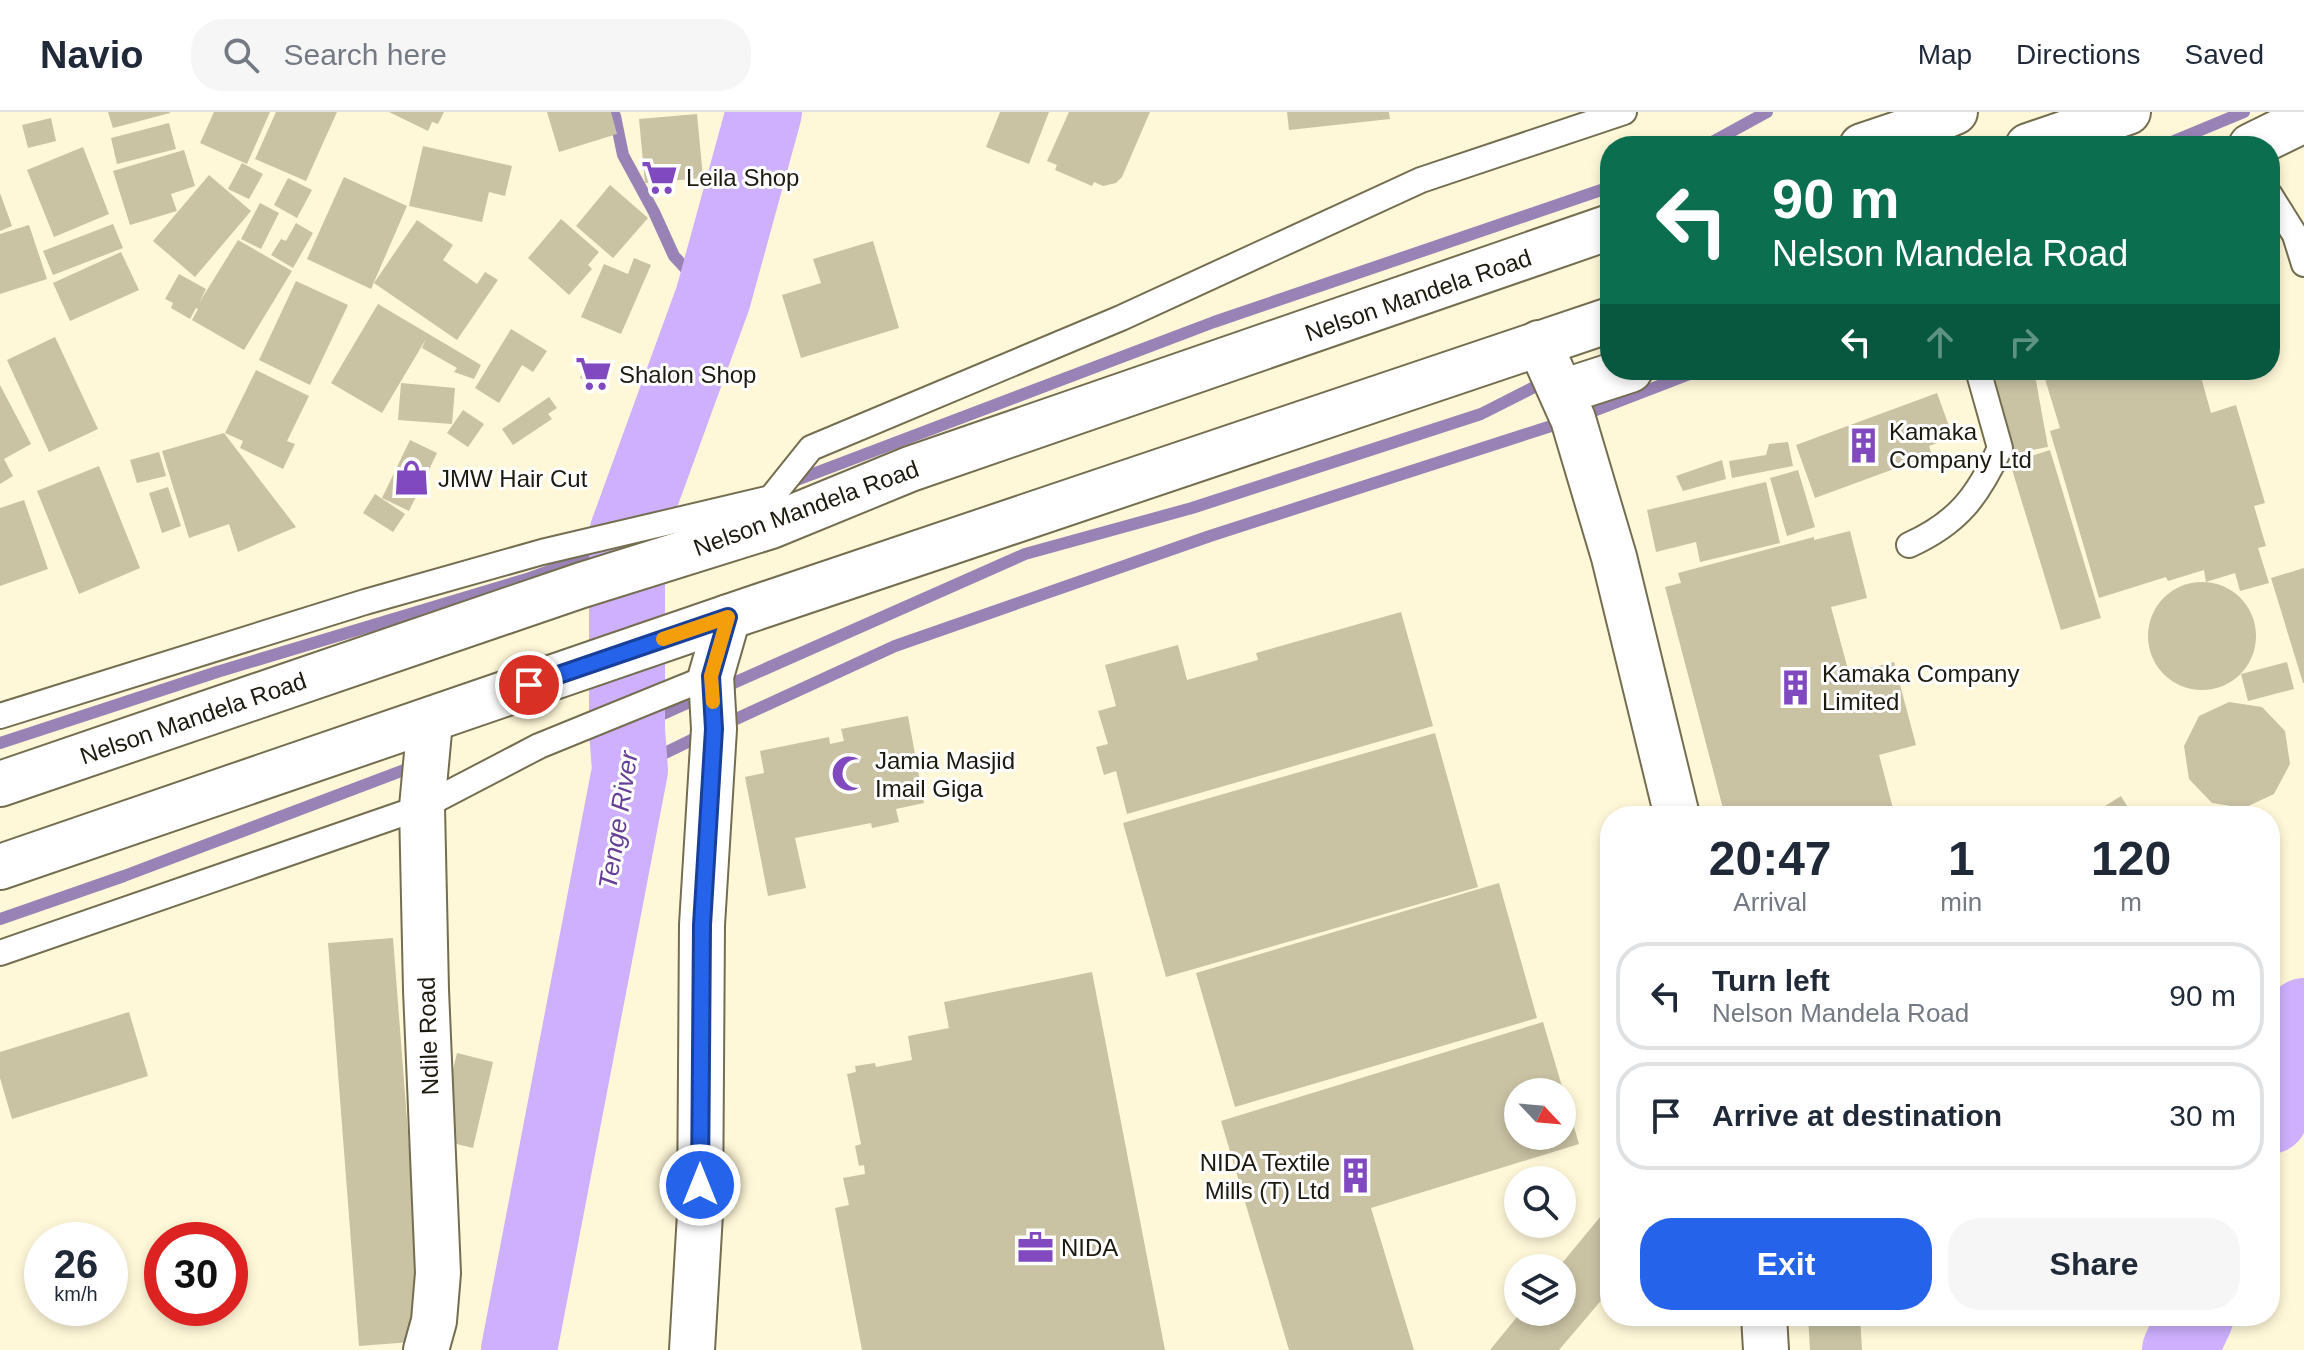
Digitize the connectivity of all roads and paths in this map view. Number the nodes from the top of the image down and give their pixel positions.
1 (1624, 112) edge
2 (2128, 112) edge
3 (2304, 120) edge
4 (1932, 129) edge
5 (1903, 136) edge
6 (2057, 136) edge
7 (2271, 136) edge
8 (2280, 211) edge
9 (1600, 230) edge
10 (2304, 264) edge
11 (1600, 323) edge
12 (1539, 343) junction
13 (1600, 380) edge
14 (1981, 380) edge
15 (1562, 392) junction
16 (771, 512) junction
17 (1909, 545) dead end
18 (728, 617) junction
19 (711, 676) junction
20 (0, 716) edge
21 (430, 721) junction
22 (0, 784) edge
23 (1675, 806) edge
24 (422, 807) junction
25 (0, 867) edge
26 (0, 953) edge
27 (700, 1214) junction
28 (1765, 1326) edge
29 (426, 1350) edge
30 (692, 1350) edge
31 (706, 1350) edge
32 (1766, 1350) edge

1 - 16 lane
2 - 6 main road
3 - 7 main road
4 - 5 main road
8 - 10 lane
9 - 16 main road, Nelson Mandela Road
11 - 12 main road
12 - 15 main road
12 - 18 main road
13 - 15 main road
14 - 17 lane
15 - 23 main road
16 - 20 lane
16 - 22 main road, Nelson Mandela Road
18 - 19 main road
18 - 21 main road
19 - 24 lane
19 - 27 main road
21 - 24 main road, Ndile Road
21 - 25 main road
24 - 26 lane
24 - 29 main road, Ndile Road
27 - 30 main road
27 - 31 lane
28 - 32 main road

